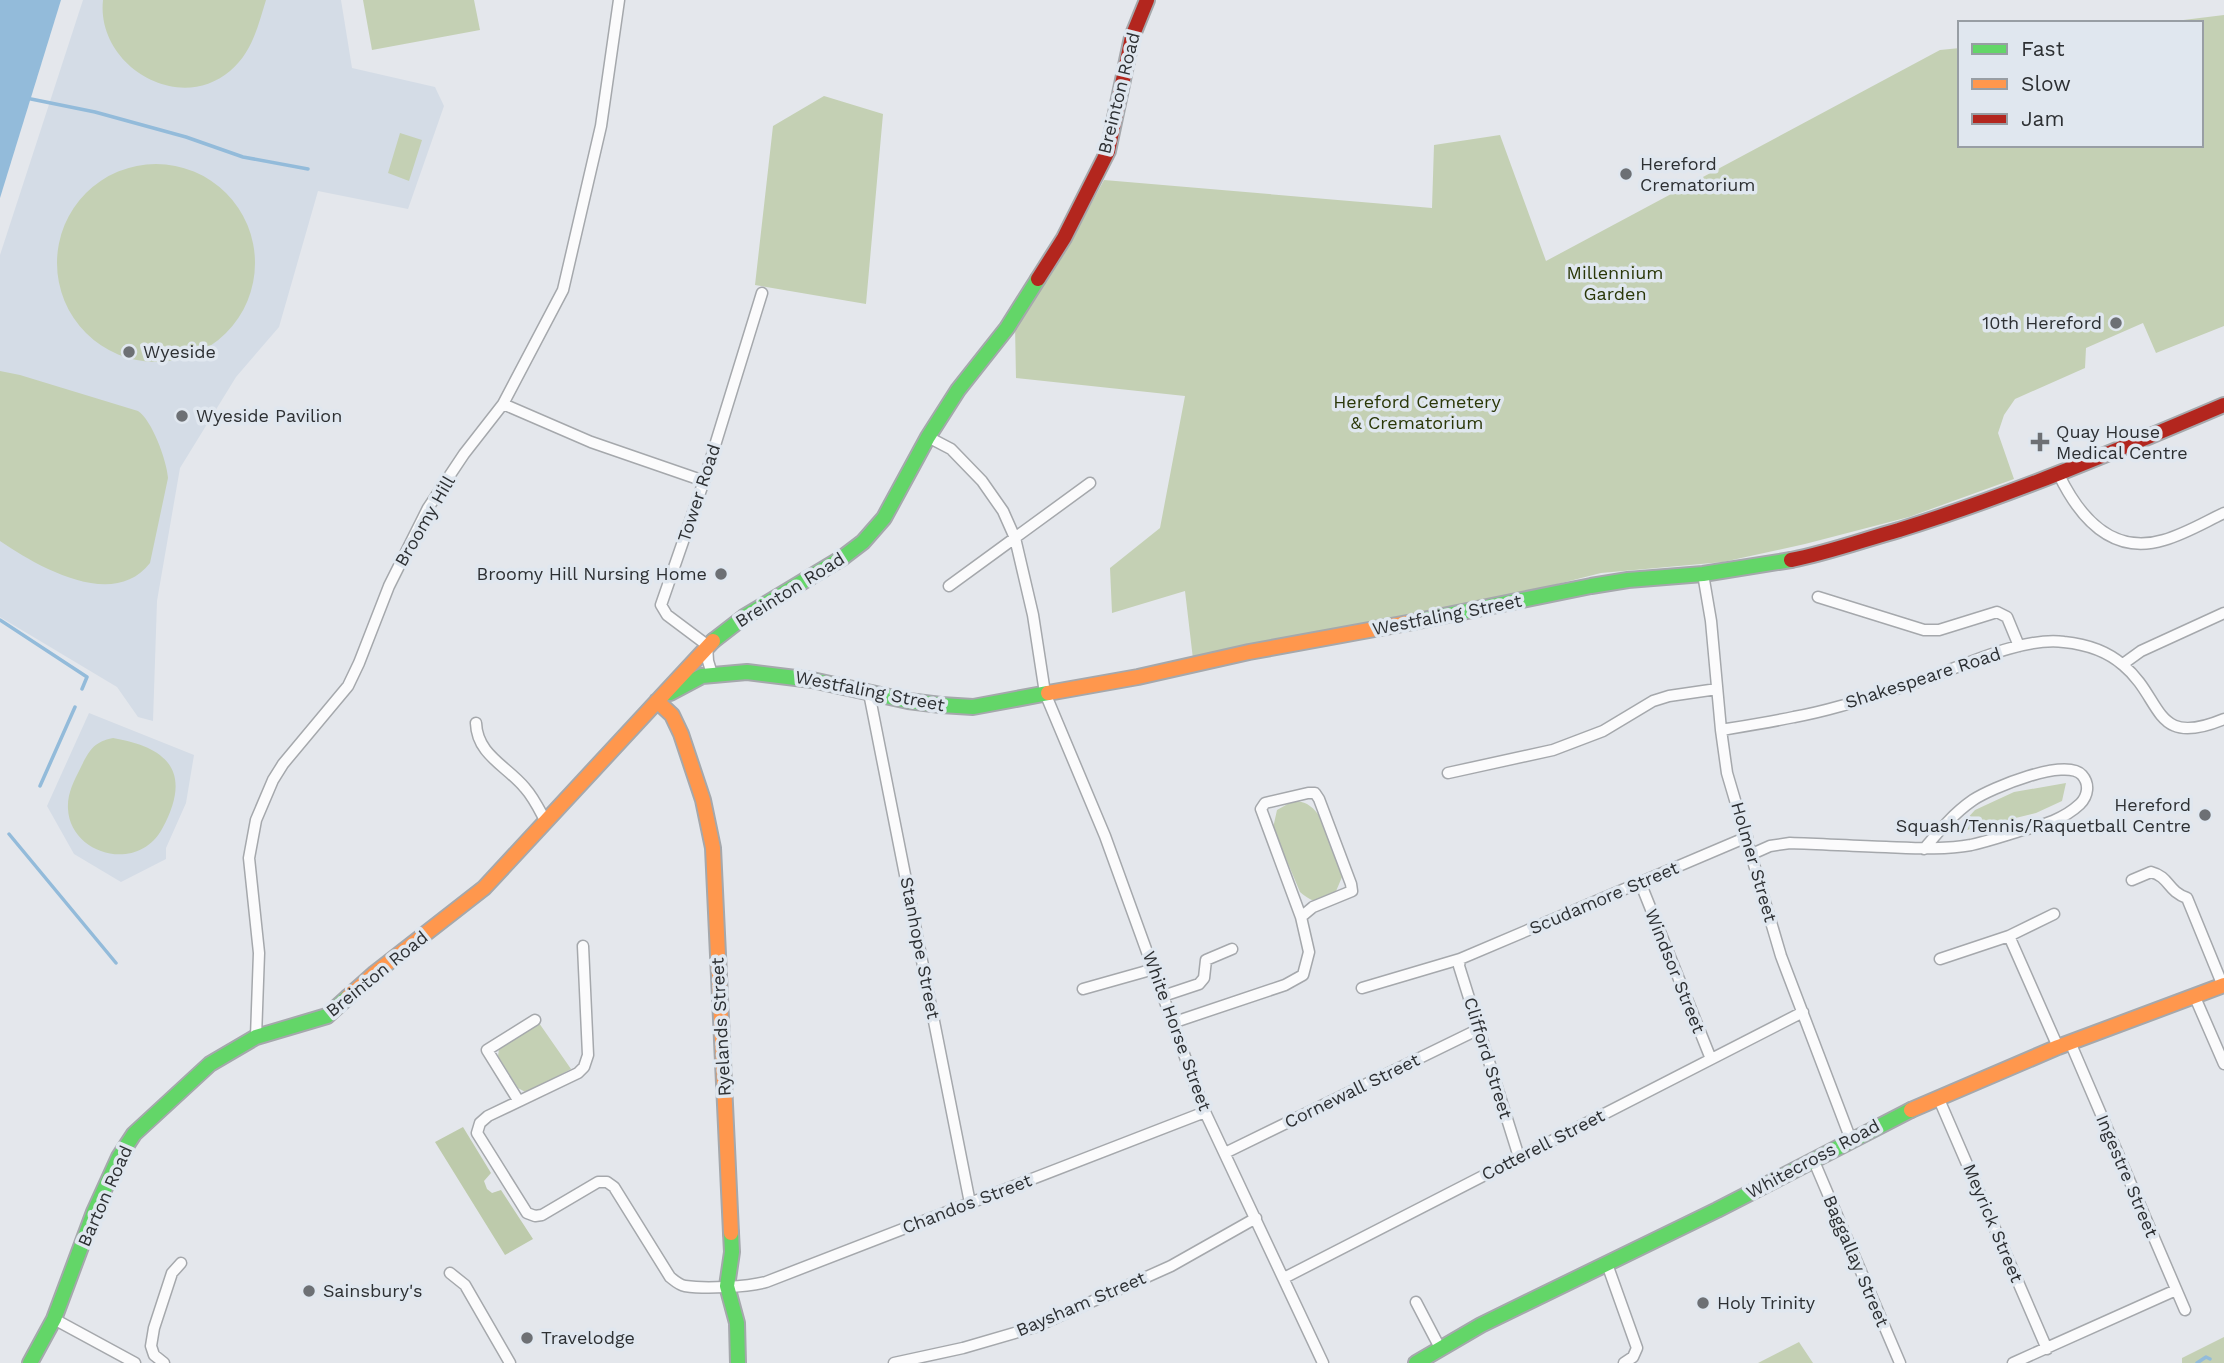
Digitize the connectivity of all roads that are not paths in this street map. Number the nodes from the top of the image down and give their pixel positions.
1 (619, 0) edge
2 (1147, 0) edge
3 (762, 293) dead end
4 (503, 404) junction
5 (2224, 405) edge
6 (928, 437) junction
7 (2059, 475) junction
8 (704, 481) junction
9 (1090, 483) dead end
10 (2224, 513) edge
11 (1014, 538) junction
12 (1703, 574) junction
13 (949, 586) dead end
14 (1818, 597) dead end
15 (2224, 613) edge
16 (707, 645) junction
17 (2019, 646) junction
18 (2123, 664) junction
19 (712, 674) junction
20 (1717, 689) junction
21 (869, 693) junction
22 (1045, 693) junction
23 (657, 701) junction
24 (2224, 719) edge
25 (476, 723) dead end
26 (1721, 730) junction
27 (1448, 774) dead end
28 (546, 822) junction
29 (1747, 837) junction
30 (1924, 849) junction
31 (1752, 854) junction
32 (2132, 880) dead end
33 (1640, 882) junction
34 (2054, 914) dead end
35 (1301, 917) junction
36 (2009, 936) junction
37 (583, 946) dead end
38 (1232, 950) dead end
39 (1460, 959) junction
40 (1940, 960) dead end
41 (1154, 969) junction
42 (2224, 986) edge
43 (1362, 988) dead end
44 (1083, 989) dead end
45 (2194, 995) junction
46 (1163, 996) junction
47 (1803, 1012) junction
48 (535, 1020) dead end
49 (1172, 1023) junction
50 (1479, 1029) junction
51 (256, 1037) junction
52 (2064, 1045) junction
53 (1711, 1059) junction
54 (2224, 1064) edge
55 (1938, 1097) junction
56 (518, 1100) junction
57 (1205, 1112) junction
58 (1851, 1140) junction
59 (1225, 1153) junction
60 (1519, 1157) junction
61 (1812, 1159) junction
62 (970, 1203) junction
63 (1256, 1218) junction
64 (181, 1263) dead end
65 (1606, 1264) junction
66 (450, 1273) dead end
67 (1284, 1278) junction
68 (727, 1286) junction
69 (2176, 1290) junction
70 (1416, 1302) dead end
71 (2185, 1310) dead end
72 (54, 1319) junction
73 (1440, 1348) junction
74 (2047, 1349) junction
75 (30, 1363) edge
76 (135, 1363) edge
77 (164, 1363) edge
78 (510, 1363) edge
79 (738, 1363) edge
80 (894, 1363) edge
81 (1323, 1363) edge
82 (1416, 1363) edge
83 (1624, 1363) edge
84 (1900, 1363) edge
85 (2013, 1363) edge

1 - 4 street, Broomy Hill
2 - 6 main road, Breinton Road
3 - 8 street, Tower Road
4 - 8 street
4 - 51 street, Broomy Hill
5 - 7 main road, Westfaling Street
6 - 11 street, White Horse Street
6 - 16 main road, Breinton Road
7 - 10 street
7 - 12 main road, Westfaling Street
8 - 16 street, Tower Road
9 - 11 street
11 - 13 street
11 - 22 street, White Horse Street
12 - 20 street, Holmer Street
12 - 22 main road, Westfaling Street
14 - 17 street
15 - 18 street
16 - 19 street
16 - 23 main road, Breinton Road
17 - 18 street, Shakespeare Road
17 - 26 street, Shakespeare Road
18 - 24 street
19 - 21 main road, Westfaling Street
19 - 23 main road, Westfaling Street
20 - 26 street, Holmer Street
20 - 27 street
21 - 22 main road, Westfaling Street
21 - 62 street, Stanhope Street
22 - 41 street, White Horse Street
23 - 28 main road, Breinton Road
23 - 68 main road, Ryelands Street
25 - 28 street
26 - 29 street, Holmer Street
28 - 51 main road, Breinton Road
29 - 31 street, Holmer Street
29 - 33 street, Scudamore Street
30 - 30 street
30 - 31 street
31 - 47 street, Holmer Street
32 - 42 street
33 - 39 street, Scudamore Street
33 - 53 street, Windsor Street
34 - 36 street
35 - 35 street
35 - 49 street
36 - 40 street
36 - 52 street, Ingestre Street
37 - 56 street
38 - 46 street
39 - 43 street, Scudamore Street
39 - 50 street, Clifford Street
41 - 44 street
41 - 46 street, White Horse Street
42 - 45 main road, Whitecross Road
45 - 52 main road, Whitecross Road
45 - 54 street
46 - 49 street, White Horse Street
47 - 53 street, Cotterell Street
47 - 58 street, Holmer Street
48 - 56 street
49 - 57 street, White Horse Street
50 - 59 street, Cornewall Street
50 - 60 street, Clifford Street
51 - 72 main road, Barton Road
52 - 55 main road, Whitecross Road
52 - 69 street, Ingestre Street
53 - 60 street, Cotterell Street
55 - 58 main road, Whitecross Road
55 - 74 street, Meyrick Street
56 - 68 street, Chandos Street
57 - 59 street, White Horse Street
57 - 62 street, Chandos Street
58 - 61 main road, Whitecross Road
59 - 63 street, White Horse Street
60 - 67 street, Cotterell Street
61 - 65 main road, Whitecross Road
61 - 84 street, Baggallay Street
62 - 68 street, Chandos Street
63 - 67 street, White Horse Street
63 - 80 street, Baysham Street
64 - 77 street
65 - 73 main road, Whitecross Road
65 - 83 street
66 - 78 street
67 - 81 street, White Horse Street
68 - 79 main road, Ryelands Street
69 - 71 street, Ingestre Street
69 - 74 street
70 - 73 street
72 - 75 main road, Barton Road
72 - 76 street
73 - 82 main road, Whitecross Road
74 - 85 street

